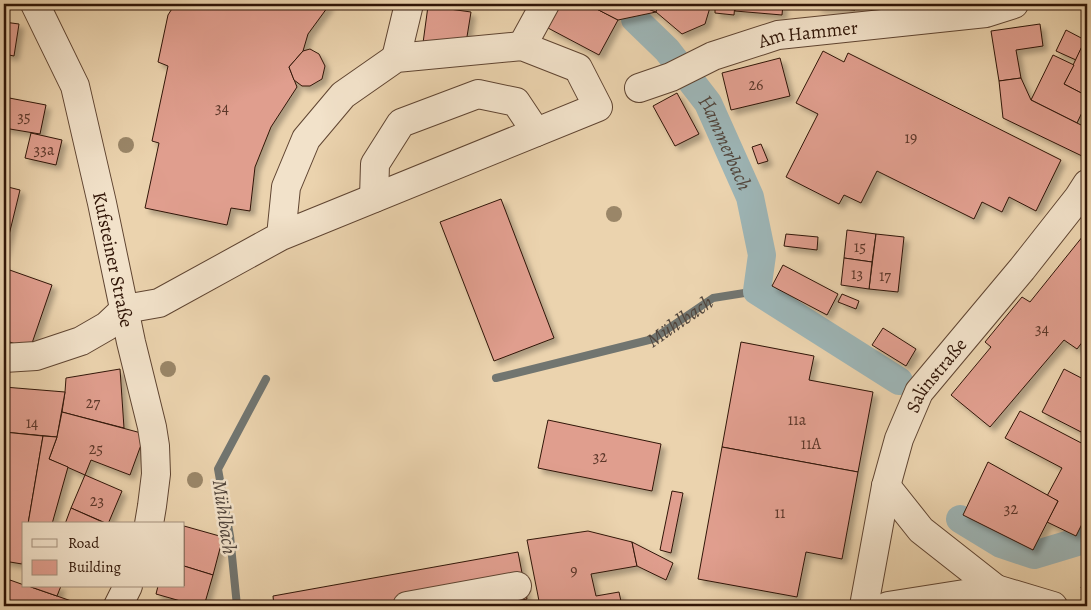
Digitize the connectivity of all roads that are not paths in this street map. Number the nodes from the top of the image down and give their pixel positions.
1 (35, 4) edge
2 (409, 4) edge
3 (545, 4) edge
4 (1014, 4) edge
5 (522, 46) junction
6 (396, 58) junction
7 (639, 88) dead end
8 (536, 132) junction
9 (1087, 184) edge
10 (374, 198) junction
11 (282, 236) junction
12 (125, 309) junction
13 (4, 358) edge
14 (886, 486) junction
15 (149, 522) edge
16 (127, 588) edge
17 (996, 589) junction
18 (518, 598) edge
19 (118, 606) edge
20 (407, 606) edge
21 (864, 606) edge
22 (888, 606) edge
23 (1052, 606) edge

1 - 12 street, Kufsteiner Straße
2 - 6 street
3 - 5 street
4 - 7 street, Am Hammer
5 - 6 street
5 - 8 street
6 - 11 street
8 - 10 street
8 - 10 street
9 - 14 street, Salinstraße
10 - 11 street
11 - 12 street
12 - 13 street
12 - 15 street, Kufsteiner Straße
14 - 17 street
14 - 21 street, Salinstraße
16 - 19 street
17 - 22 street
17 - 23 street
18 - 20 street

